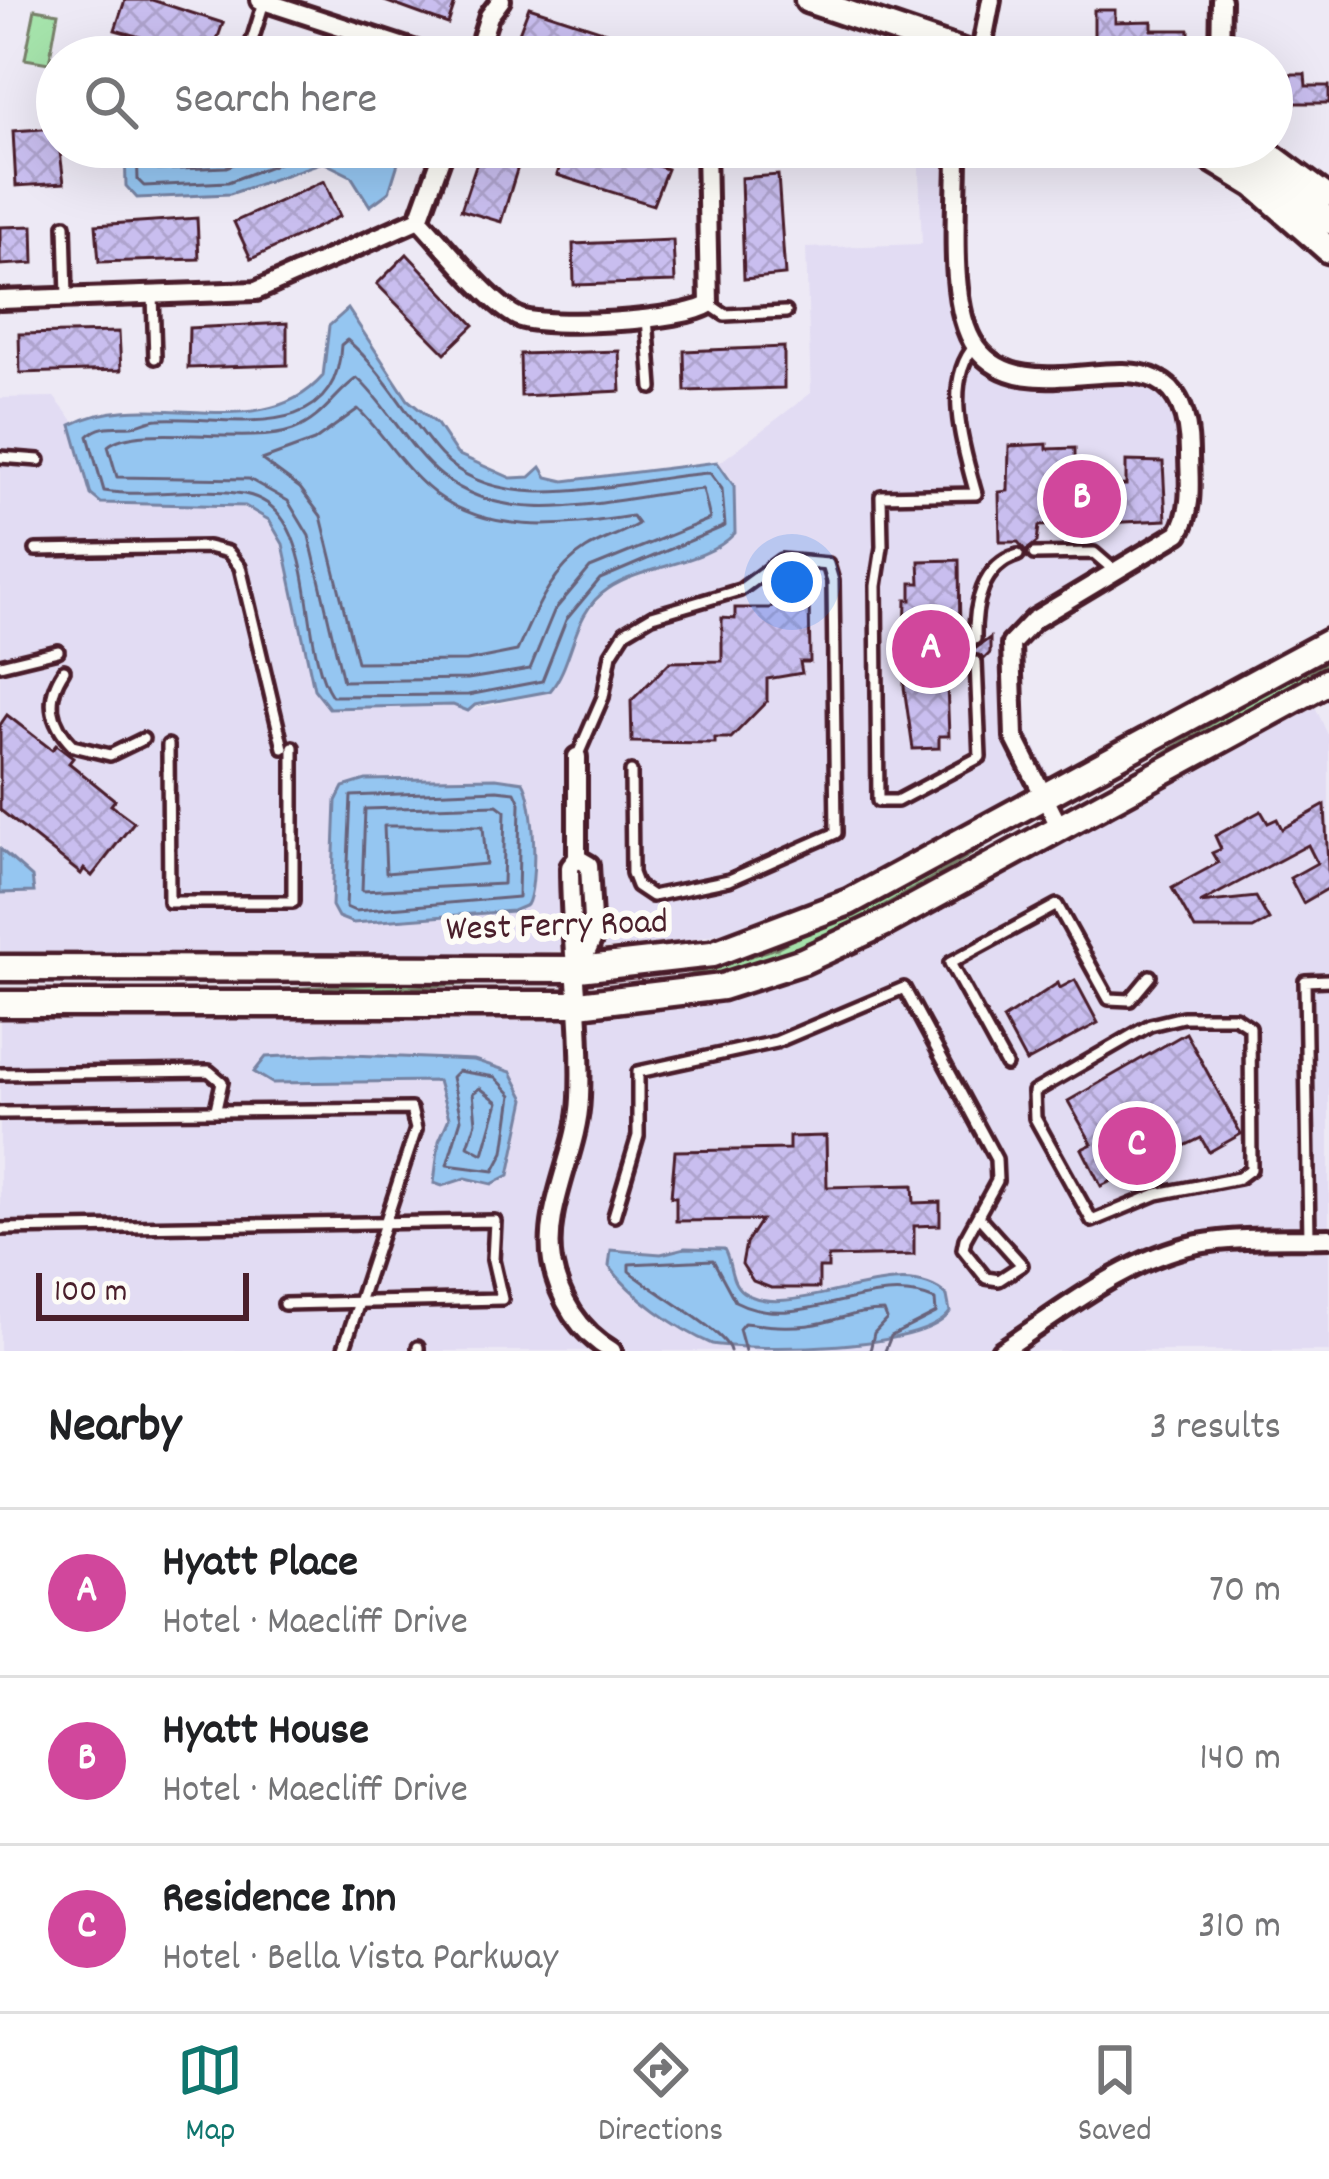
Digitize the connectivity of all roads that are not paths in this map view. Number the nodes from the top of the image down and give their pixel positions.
1 (501, 0) edge
2 (808, 0) edge
3 (991, 0) edge
4 (1221, 0) edge
5 (262, 1) edge
6 (310, 8) edge
7 (488, 8) edge
8 (253, 36) edge
9 (381, 36) edge
10 (905, 36) edge
11 (983, 36) edge
12 (1220, 36) edge
13 (437, 168) edge
14 (706, 168) edge
15 (957, 168) edge
16 (1230, 168) edge
17 (1286, 168) edge
18 (1237, 172) junction
19 (1329, 201) edge
20 (419, 219) junction
21 (1329, 221) edge
22 (65, 225) dead end
23 (1329, 250) edge
24 (153, 296) junction
25 (68, 298) junction
26 (0, 300) edge
27 (709, 304) junction
28 (786, 312) dead end
29 (647, 317) junction
30 (975, 346) junction
31 (155, 358) dead end
32 (652, 388) dead end
33 (0, 457) edge
34 (39, 460) dead end
35 (37, 550) dead end
36 (1018, 554) dead end
37 (1034, 554) dead end
38 (1116, 572) junction
39 (975, 639) dead end
40 (1329, 642) edge
41 (58, 651) dead end
42 (976, 662) dead end
43 (0, 665) edge
44 (64, 670) dead end
45 (1329, 681) edge
46 (143, 739) dead end
47 (167, 745) dead end
48 (577, 757) joint
49 (631, 772) dead end
50 (1043, 797) junction
51 (1060, 827) junction
52 (0, 968) edge
53 (579, 968) junction
54 (1150, 976) dead end
55 (1329, 980) edge
56 (0, 1004) edge
57 (579, 1004) junction
58 (1006, 1065) dead end
59 (0, 1073) edge
60 (216, 1109) junction
61 (0, 1113) edge
62 (614, 1216) dead end
63 (978, 1216) junction
64 (1092, 1221) joint
65 (385, 1223) junction
66 (0, 1229) edge
67 (1309, 1238) junction
68 (1329, 1238) edge
69 (360, 1302) junction
70 (284, 1304) dead end
71 (344, 1348) edge
72 (612, 1351) edge
73 (1001, 1351) edge

1 - 7 street
2 - 10 main road
3 - 11 street
4 - 12 street
5 - 6 street
5 - 8 lane
6 - 9 street
13 - 20 street
14 - 27 street
15 - 30 street
16 - 18 main road
17 - 19 main road
18 - 21 main road
18 - 23 main road
20 - 24 street
20 - 29 street
22 - 25 lane
24 - 25 street
24 - 31 lane
25 - 26 street
27 - 28 lane
27 - 29 street
29 - 32 lane
30 - 38 street
30 - 42 lane
33 - 34 lane
35 - 47 lane
36 - 39 lane
37 - 38 lane
38 - 50 street
40 - 50 main road, West Ferry Road
41 - 43 lane
44 - 46 lane
45 - 51 main road, West Ferry Road
48 - 49 lane
48 - 53 street
50 - 51 street
50 - 53 main road, West Ferry Road
51 - 57 main road, West Ferry Road
52 - 53 main road, West Ferry Road
53 - 57 street
54 - 58 lane
55 - 67 lane
56 - 57 main road, West Ferry Road
57 - 72 street
59 - 60 lane
60 - 61 lane
60 - 65 lane
62 - 63 lane
63 - 63 lane
64 - 64 lane
65 - 66 lane
65 - 69 lane
65 - 69 lane
67 - 68 street
67 - 73 street
69 - 70 lane
69 - 71 lane

